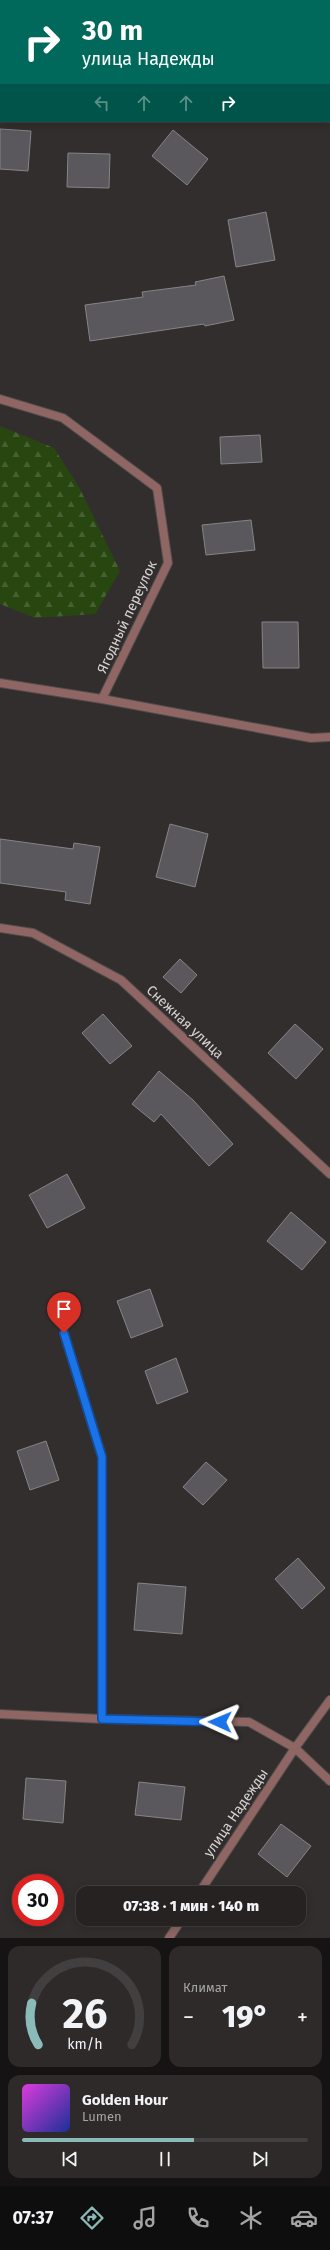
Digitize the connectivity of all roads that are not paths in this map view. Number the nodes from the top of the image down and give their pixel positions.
1 (0, 399) edge
2 (0, 683) edge
3 (102, 699) junction
4 (330, 737) edge
5 (0, 928) edge
6 (330, 1174) edge
7 (64, 1333) dead end
8 (330, 1700) edge
9 (0, 1714) edge
10 (102, 1719) junction
11 (295, 1748) junction
12 (330, 1781) edge
13 (204, 1886) edge
14 (177, 1926) edge
15 (169, 1938) edge

1 - 3 street, Ягодный переулок
2 - 3 street
3 - 4 street
5 - 6 street, Снежная улица
7 - 10 street
8 - 11 street, улица Надежды
9 - 10 street
10 - 11 street
11 - 12 street
11 - 13 street, улица Надежды
14 - 15 street

